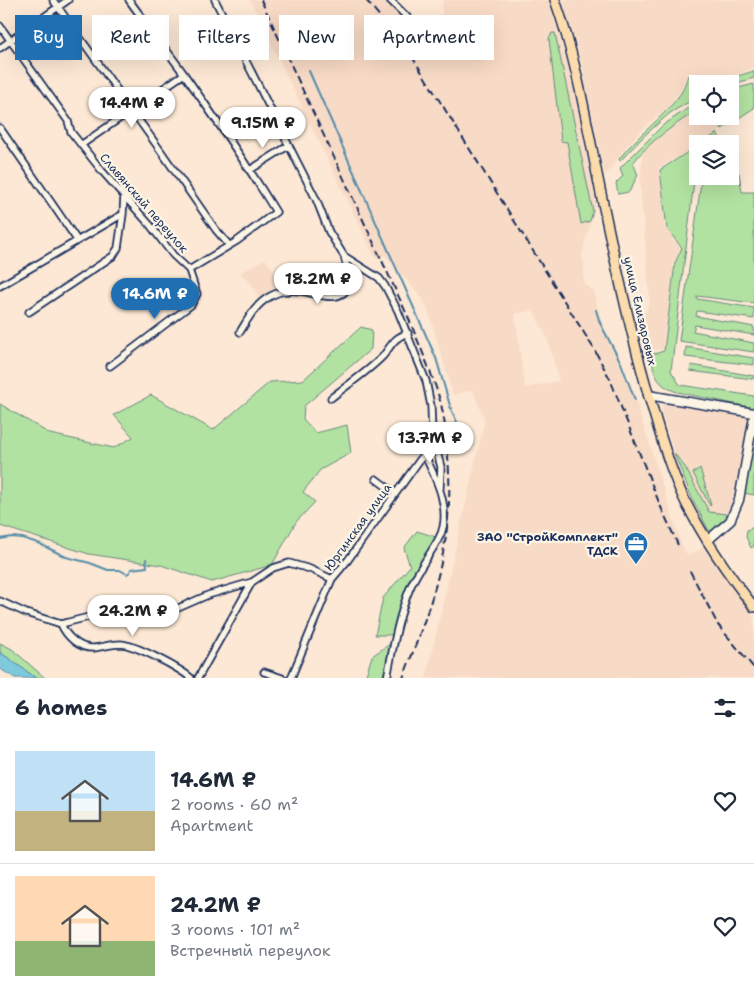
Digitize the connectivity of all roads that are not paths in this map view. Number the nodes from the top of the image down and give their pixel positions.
1 (53, 0) edge
2 (68, 0) edge
3 (129, 0) edge
4 (215, 0) edge
5 (390, 0) edge
6 (555, 0) edge
7 (58, 7) junction
8 (405, 15) edge
9 (0, 26) edge
10 (10, 40) junction
11 (0, 48) edge
12 (184, 74) junction
13 (130, 109) junction
14 (0, 128) edge
15 (81, 145) junction
16 (288, 146) junction
17 (250, 170) junction
18 (124, 196) junction
19 (123, 214) junction
20 (77, 240) junction
21 (228, 245) junction
22 (344, 256) junction
23 (189, 270) junction
24 (0, 286) edge
25 (29, 312) dead end
26 (240, 332) dead end
27 (408, 333) junction
28 (110, 366) dead end
29 (648, 395) junction
30 (331, 398) dead end
31 (754, 414) edge
32 (432, 434) junction
33 (424, 454) junction
34 (376, 479) dead end
35 (440, 492) junction
36 (395, 493) junction
37 (707, 541) junction
38 (332, 579) junction
39 (252, 582) junction
40 (0, 601) edge
41 (754, 607) edge
42 (61, 624) junction
43 (264, 672) dead end
44 (191, 678) edge
45 (198, 678) edge
46 (282, 678) edge
47 (291, 678) edge
48 (387, 678) edge

1 - 7 street
2 - 7 street
3 - 12 street
4 - 16 street
5 - 8 street
6 - 29 main road, улица Елизаровых
7 - 10 street
7 - 13 street
9 - 10 street, Славянский переулок
10 - 11 street
10 - 15 street, Славянский переулок
12 - 13 street
12 - 17 street
13 - 15 street
13 - 21 street
14 - 20 street
15 - 18 street, Славянский переулок
16 - 17 street
16 - 22 street
17 - 21 street
18 - 19 street
18 - 23 street, Славянский переулок
19 - 20 street
19 - 25 street
20 - 24 street
21 - 23 street
22 - 26 street
22 - 27 street, Юргинская улица
23 - 28 street
27 - 30 street
27 - 32 street, Юргинская улица
29 - 31 street
29 - 37 main road, улица Елизаровых
31 - 37 street
32 - 33 street, Юргинская улица
32 - 35 street
33 - 35 street
33 - 36 street, Юргинская улица
34 - 36 street
35 - 48 street
36 - 38 street, Юргинская улица
37 - 41 main road, улица Елизаровых
38 - 39 street
38 - 47 street, Юргинская улица
39 - 42 street
39 - 45 street
40 - 42 street
42 - 44 street
43 - 46 street

